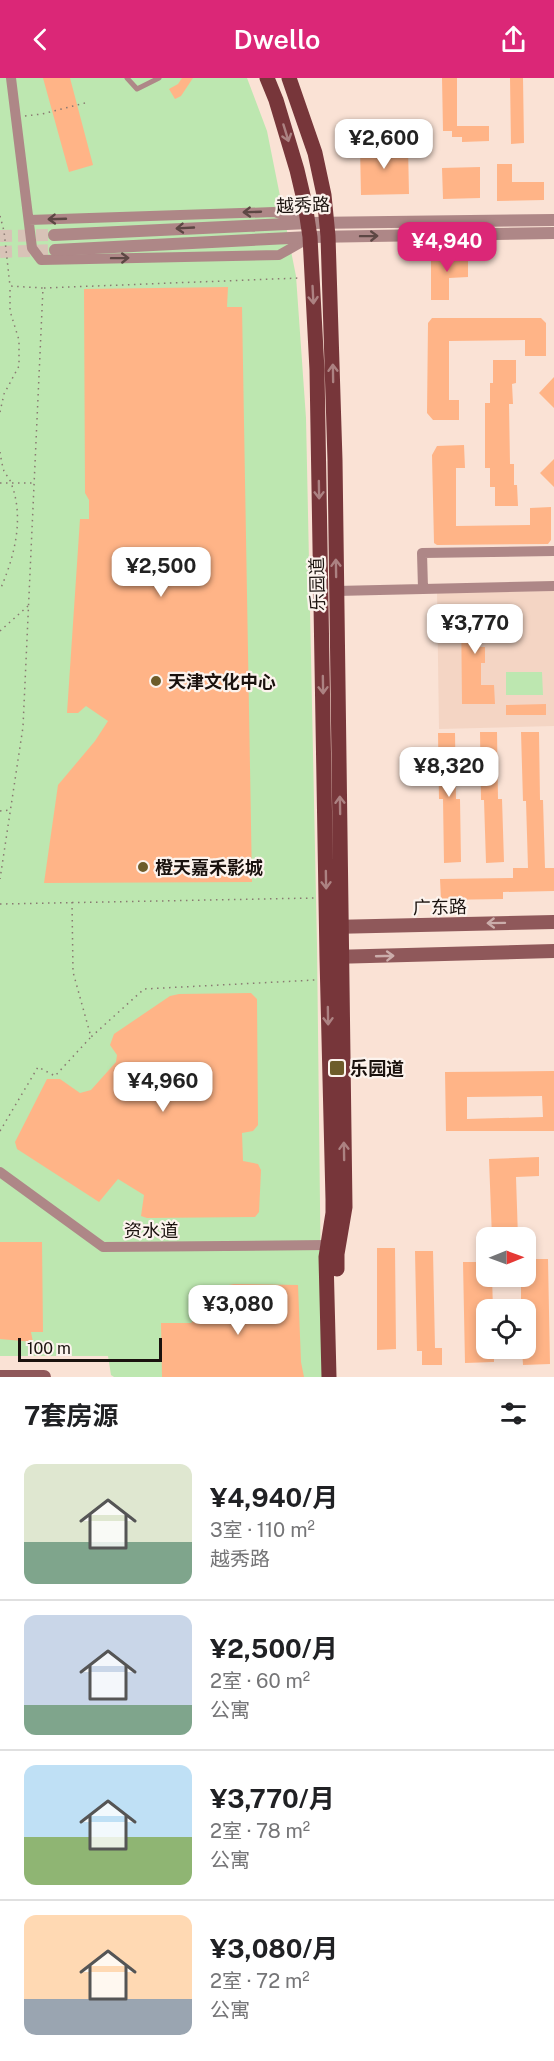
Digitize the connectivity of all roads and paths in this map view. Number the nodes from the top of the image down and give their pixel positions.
1 (13, 78) edge
2 (127, 78) edge
3 (142, 78) edge
4 (159, 78) edge
5 (267, 78) edge
6 (289, 78) edge
7 (147, 85) junction
8 (85, 103) dead end
9 (20, 117) junction
10 (0, 216) edge
11 (30, 220) junction
12 (554, 220) edge
13 (328, 229) junction
14 (310, 230) junction
15 (4, 231) junction
16 (0, 233) edge
17 (554, 233) edge
18 (54, 235) tunnel mouth
19 (55, 250) tunnel mouth
20 (312, 278) junction
21 (10, 286) junction
22 (43, 288) junction
23 (0, 412) edge
24 (0, 452) edge
25 (0, 483) edge
26 (11, 483) junction
27 (34, 483) junction
28 (554, 551) edge
29 (554, 586) edge
30 (423, 588) junction
31 (0, 590) edge
32 (329, 592) junction
33 (29, 605) junction
34 (0, 631) edge
35 (10, 810) junction
36 (0, 811) edge
37 (0, 879) edge
38 (326, 898) junction
39 (72, 902) junction
40 (0, 904) edge
41 (554, 922) edge
42 (334, 927) junction
43 (554, 951) edge
44 (334, 957) junction
45 (327, 980) junction
46 (91, 1037) junction
47 (0, 1131) edge
48 (0, 1172) edge
49 (327, 1245) junction
50 (0, 1377) edge
51 (44, 1377) edge
52 (329, 1377) edge
53 (338, 1377) edge

1 - 9 street
1 - 11 street
2 - 7 lane
3 - 7 lane
4 - 7 lane
5 -> 14 main road, 乐园道
6 - 13 main road, 乐园道
8 - 9 path
9 - 11 street
10 - 15 path
14 -> 11 street
11 -> 14 street
12 - 13 street, 越秀路
13 - 14 street, 越秀路
13 -> 17 street, 越秀路
32 -> 13 main road, 乐园道
14 -> 18 street, 越秀路
14 - 19 street, 越秀路
14 - 20 main road, 乐园道
15 - 16 path
15 - 21 path
20 - 22 path
20 -> 32 main road, 乐园道
21 - 22 path
21 - 23 path
22 - 27 path
24 - 26 path
25 - 26 path
26 - 27 path
26 - 31 path
27 - 33 path
28 - 30 street
29 - 30 street
30 - 32 street
32 -> 38 main road, 乐园道
42 -> 32 main road, 乐园道
33 - 34 path
33 - 35 path
35 - 36 path
35 - 37 path
38 - 39 path
38 - 42 main road, 乐园道
39 - 40 path
39 - 46 path
41 -> 42 main road, 广东路
42 - 44 main road, 乐园道
44 -> 43 main road
44 - 45 main road, 乐园道
53 -> 44 main road, 乐园道
45 - 46 path
45 -> 49 main road, 乐园道
46 - 47 path
48 - 49 street, 资水道
49 - 52 main road, 乐园道
50 - 51 main road

